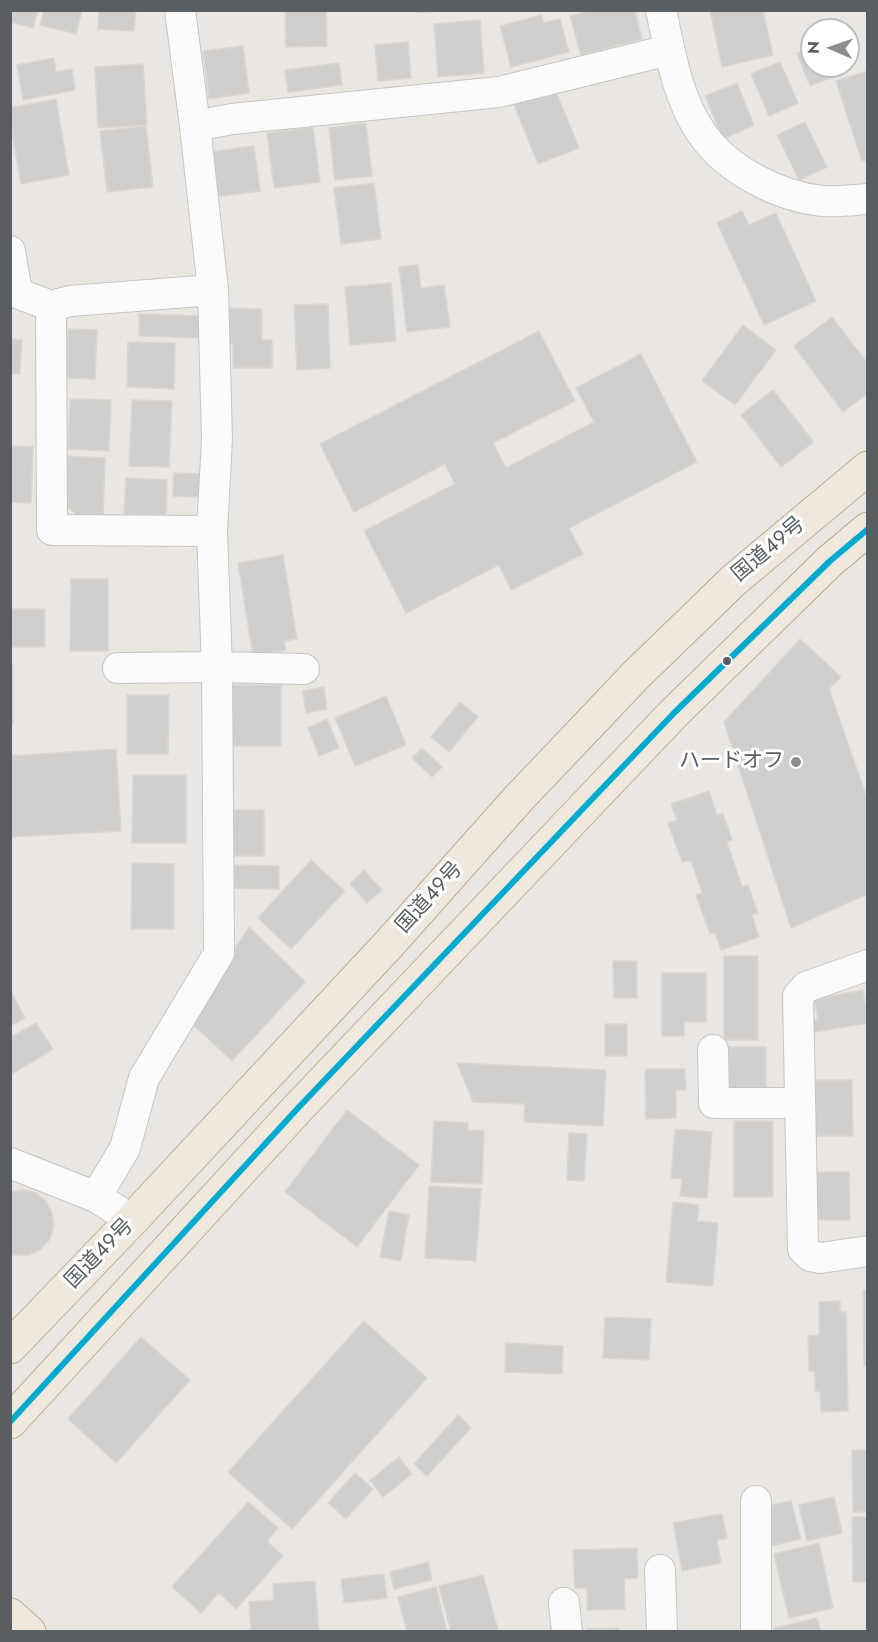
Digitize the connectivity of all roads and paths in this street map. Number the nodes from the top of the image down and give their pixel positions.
1 (180, 10) edge
2 (661, 10) edge
3 (669, 50) junction
4 (195, 126) junction
5 (867, 199) edge
6 (10, 251) edge
7 (213, 290) junction
8 (51, 306) junction
9 (867, 468) edge
10 (867, 529) edge
11 (212, 531) junction
12 (217, 667) junction
13 (117, 668) dead end
14 (304, 669) dead end
15 (867, 965) edge
16 (713, 1050) dead end
17 (800, 1103) junction
18 (10, 1163) edge
19 (96, 1197) junction
20 (132, 1220) junction
21 (867, 1251) edge
22 (10, 1347) edge
23 (10, 1422) edge
24 (756, 1501) dead end
25 (660, 1570) dead end
26 (10, 1615) edge
27 (29, 1632) edge
28 (662, 1632) edge
29 (756, 1632) edge

1 - 4 street
2 - 3 street
3 - 4 street
3 - 5 street
4 - 7 street
6 - 8 street
7 - 8 street
7 - 11 street
8 - 11 street
9 - 20 highway, 国道49号
10 - 23 highway
11 - 12 street
12 - 13 street
12 - 14 street
12 - 19 street
15 - 17 street
16 - 17 street
17 - 21 street
18 - 19 street
19 - 20 street
20 - 22 highway, 国道49号
24 - 29 street
25 - 28 street
26 - 27 highway

